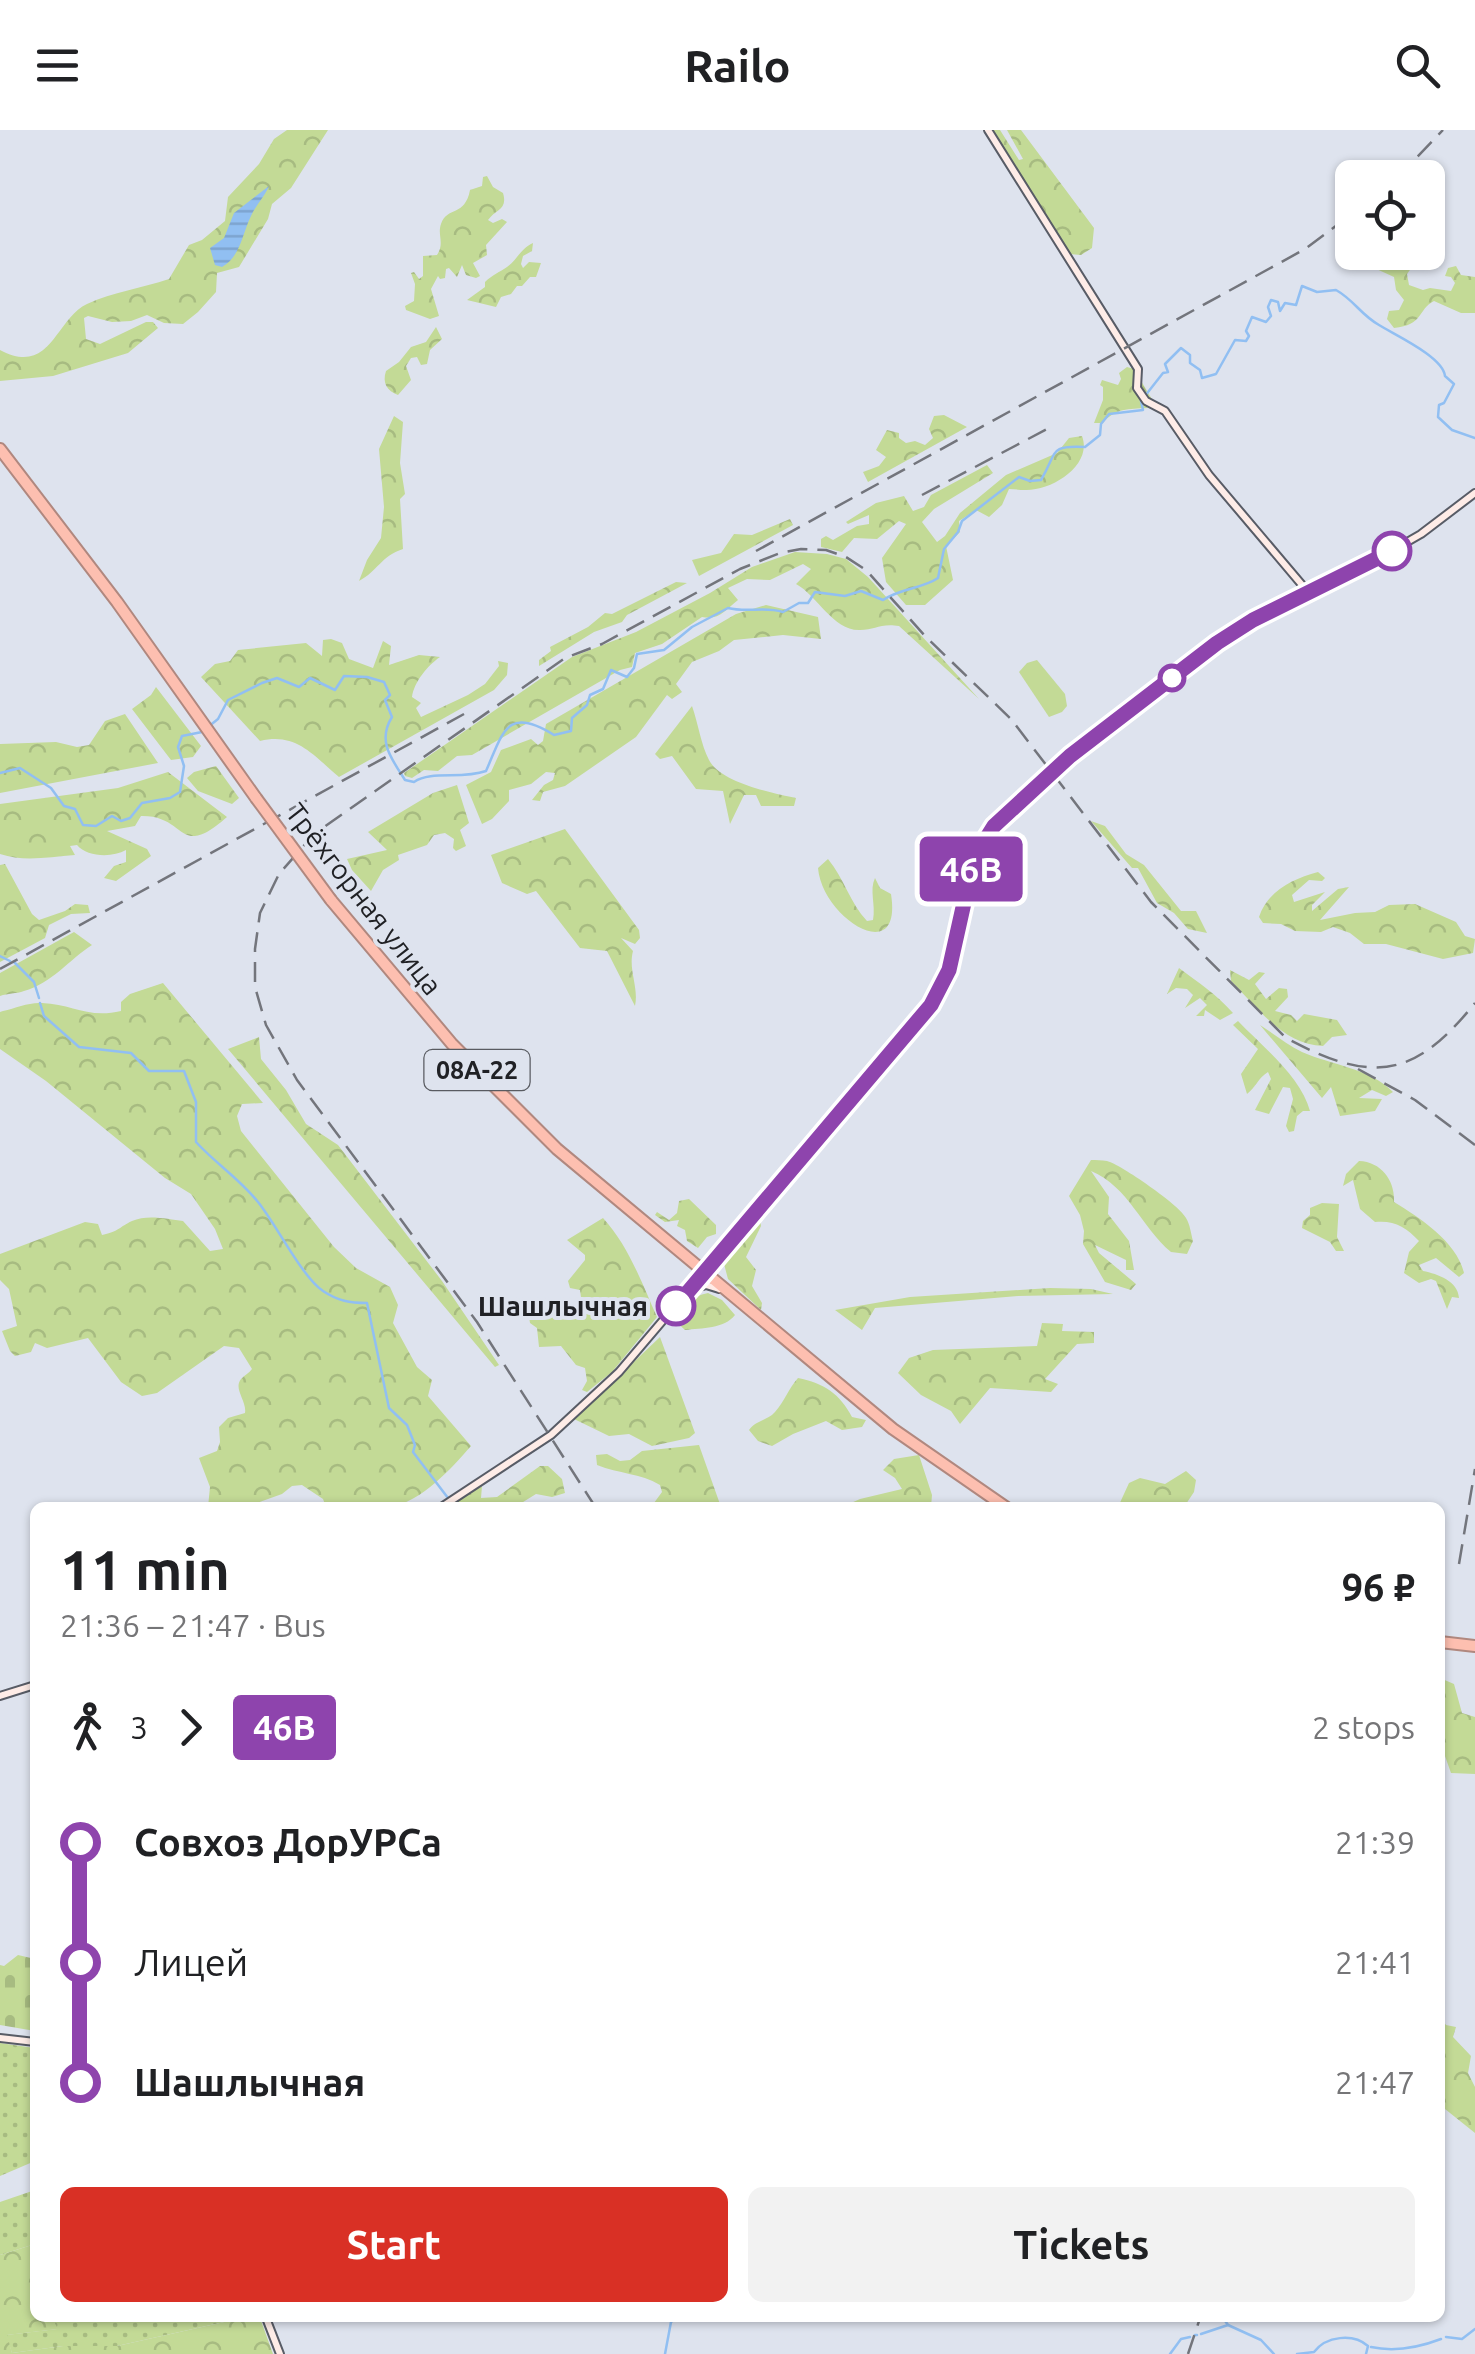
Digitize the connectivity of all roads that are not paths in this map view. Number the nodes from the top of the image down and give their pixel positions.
1 (988, 130) edge
2 (0, 449) edge
3 (1475, 493) edge
4 (1308, 592) junction
5 (643, 1223) junction
6 (719, 1257) junction
7 (704, 1274) junction
8 (688, 1292) junction
9 (760, 1320) junction
10 (449, 1502) edge
11 (997, 1502) edge
12 (1445, 1643) edge
13 (1475, 1646) edge
14 (30, 1687) edge
15 (0, 1696) edge
16 (0, 2038) edge
17 (30, 2041) edge
18 (268, 2322) edge
19 (280, 2354) edge

1 - 4 main road
2 - 5 highway, Трёхгорная улица / 08А-22, bridge
3 - 4 main road
4 - 6 main road
5 - 6 main road
5 - 7 highway, Трёхгорная улица / 08А-22
5 - 8 main road
6 - 7 main road
6 - 9 main road
7 - 8 main road
7 - 9 highway, Трёхгорная улица / 08А-22
8 - 9 main road
8 - 10 main road
9 - 11 highway, Трёхгорная улица / 08А-22
12 - 13 highway
14 - 15 main road
16 - 17 main road
18 - 19 main road

